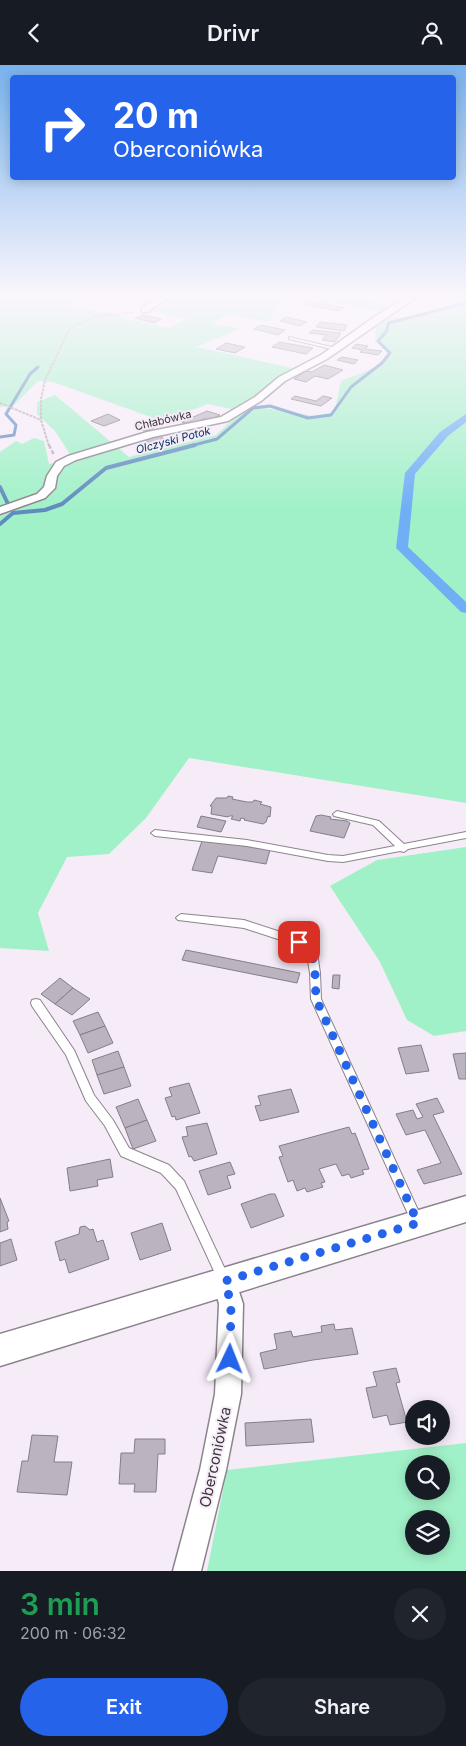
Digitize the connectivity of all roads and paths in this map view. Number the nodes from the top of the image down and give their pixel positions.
1 (51, 368) edge
2 (301, 368) edge
3 (0, 403) edge
4 (40, 419) junction
5 (60, 464) junction
6 (0, 511) edge
7 (337, 814) dead end
8 (156, 833) dead end
9 (466, 835) edge
10 (404, 849) junction
11 (181, 918) dead end
12 (36, 1003) dead end
13 (466, 1209) edge
14 (418, 1223) junction
15 (225, 1281) junction
16 (0, 1350) edge
17 (187, 1571) edge

1 - 4 path
2 - 5 street, Chłabówka
3 - 4 path
4 - 5 path
5 - 6 street
7 - 10 lane
8 - 10 lane
9 - 10 lane
11 - 14 lane
12 - 15 lane
13 - 14 street
14 - 15 street
15 - 16 street
15 - 17 street, Oberconiówka

